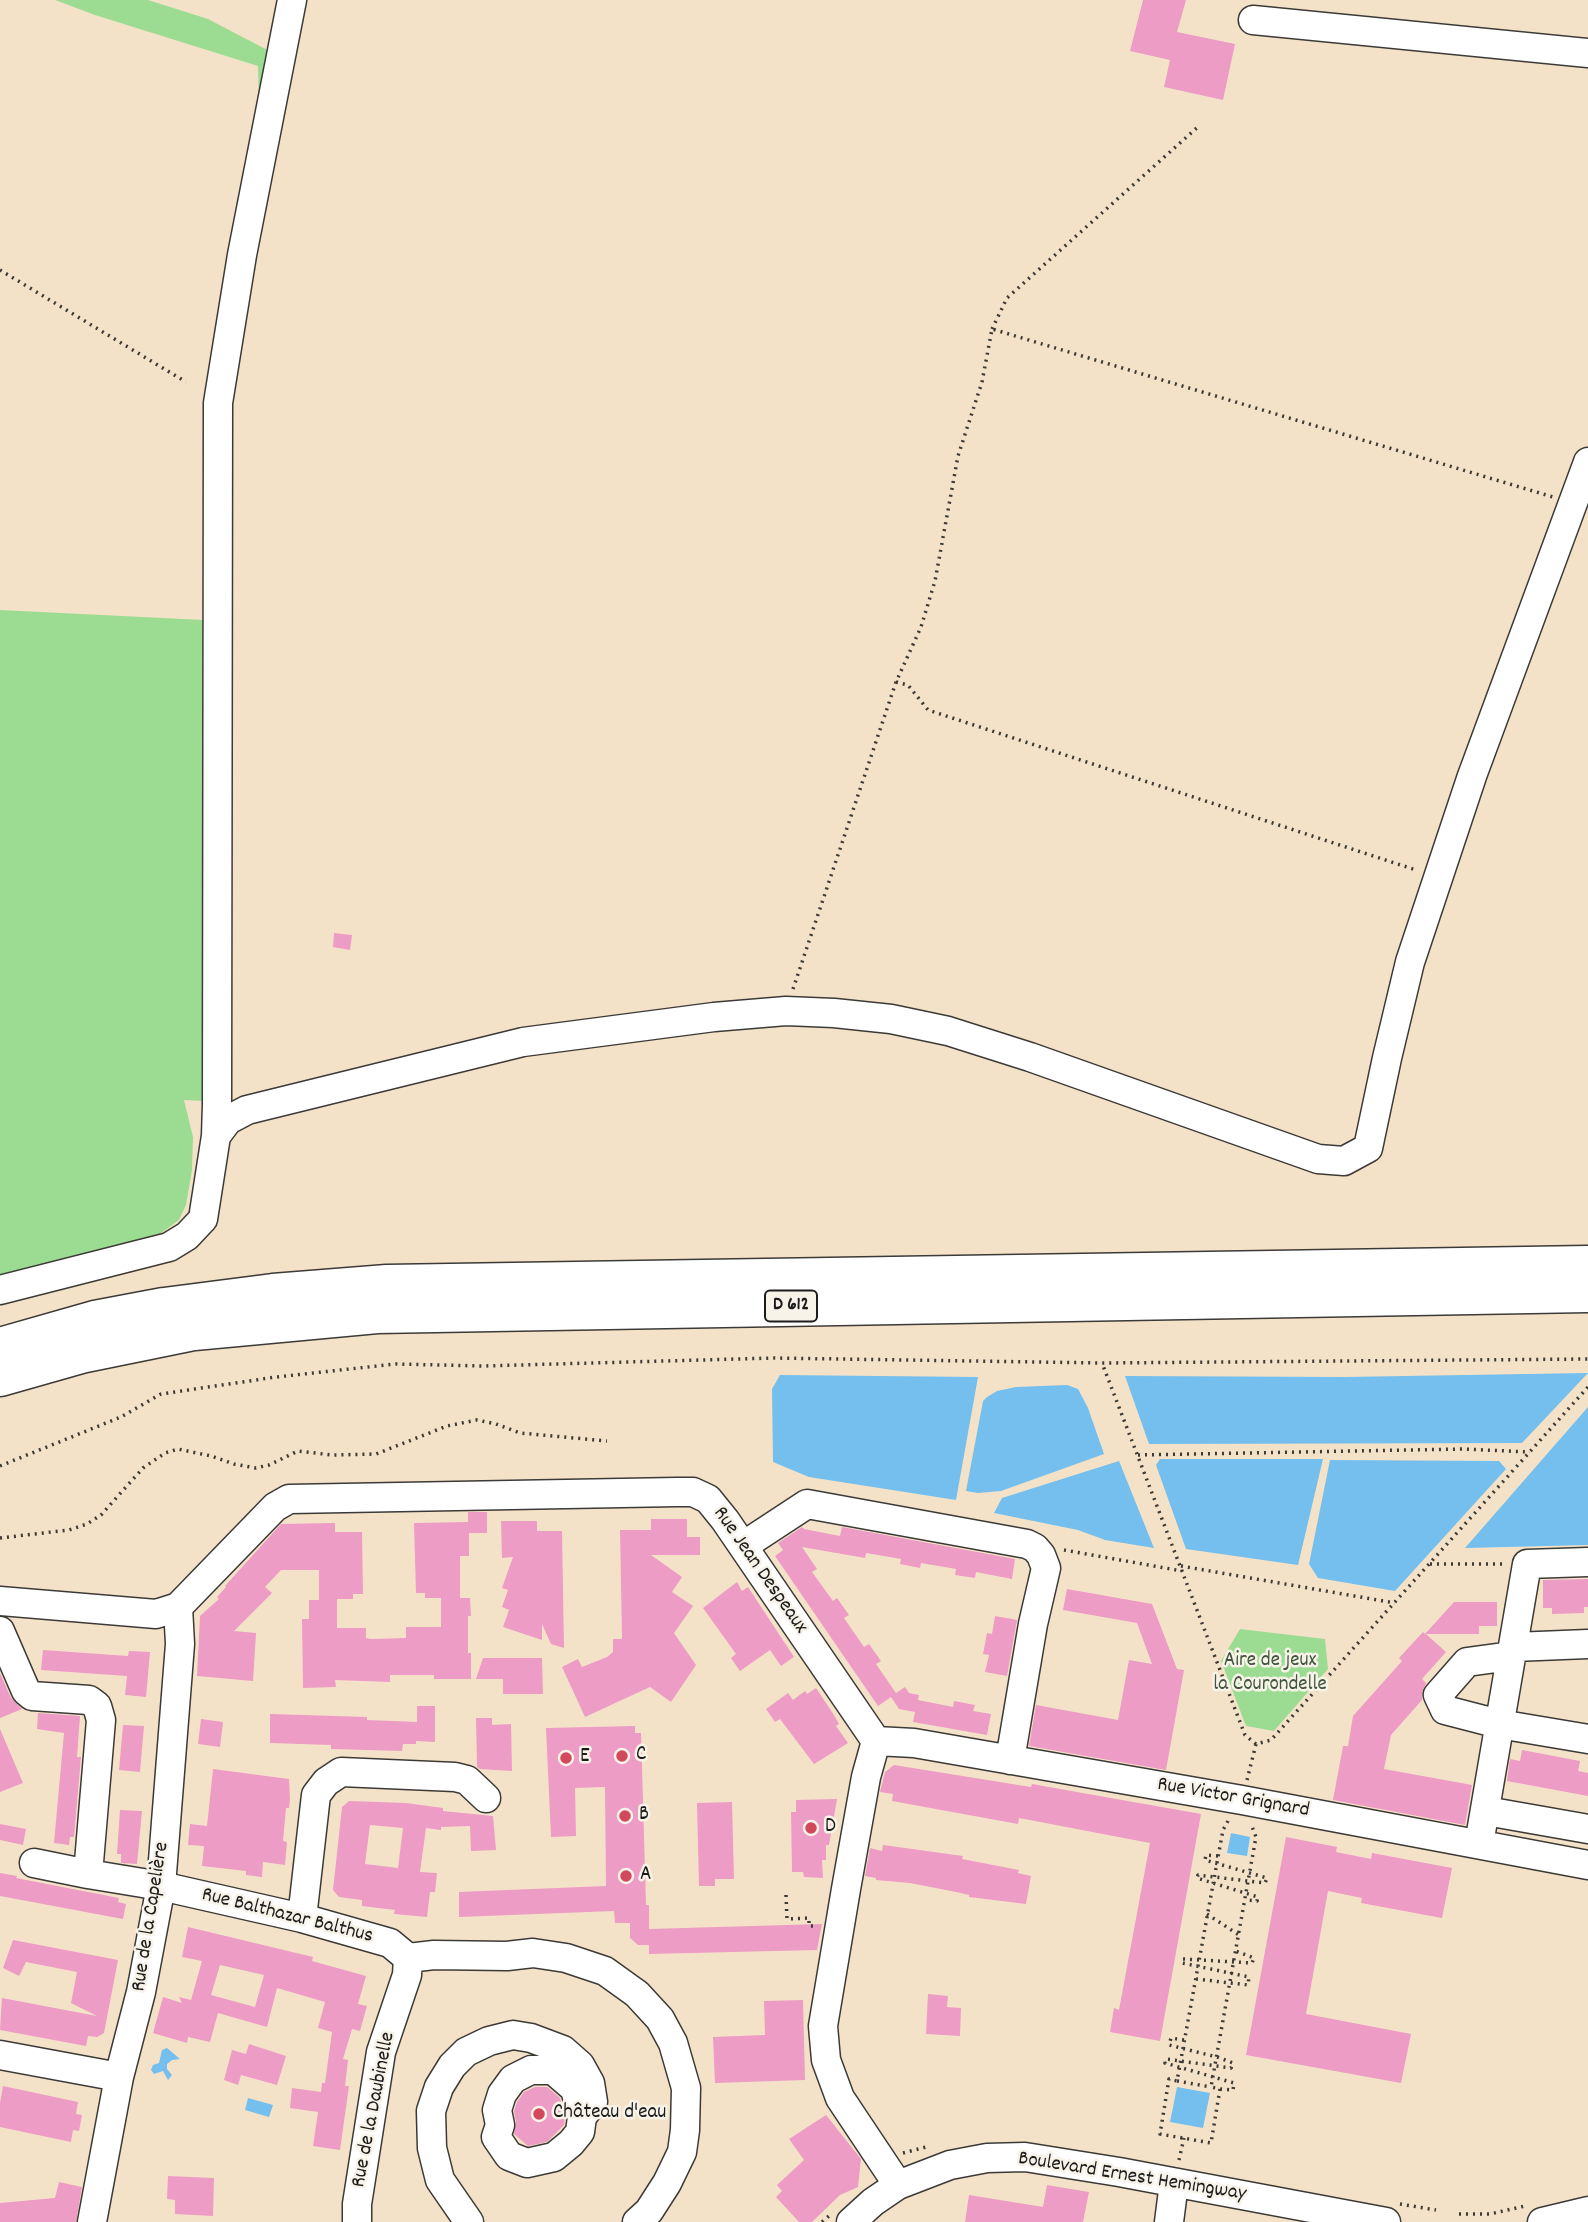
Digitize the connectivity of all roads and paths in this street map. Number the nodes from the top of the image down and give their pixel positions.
1 (292, 0) edge
2 (1253, 20) dead end
3 (1588, 53) edge
4 (1200, 125) dead end
5 (0, 270) edge
6 (992, 329) junction
7 (186, 382) dead end
8 (1588, 462) edge
9 (1574, 504) junction
10 (896, 682) junction
11 (1441, 867) junction
12 (786, 1011) junction
13 (216, 1136) junction
14 (1588, 1265) edge
15 (719, 1279) junction
16 (0, 1290) edge
17 (1588, 1293) edge
18 (0, 1322) edge
19 (0, 1347) edge
20 (1588, 1359) edge
21 (1102, 1363) junction
22 (0, 1377) edge
23 (1588, 1387) edge
24 (607, 1441) dead end
25 (1530, 1452) junction
26 (1138, 1455) junction
27 (0, 1466) edge
28 (0, 1538) edge
29 (743, 1546) junction
30 (1041, 1555) junction
31 (1588, 1562) edge
32 (1430, 1564) junction
33 (1527, 1564) junction
34 (1182, 1568) junction
35 (0, 1601) edge
36 (1395, 1604) junction
37 (178, 1607) junction
38 (0, 1631) edge
39 (1588, 1644) edge
40 (1513, 1651) junction
41 (1499, 1724) junction
42 (1588, 1739) edge
43 (876, 1741) junction
44 (1256, 1744) junction
45 (1010, 1760) junction
46 (486, 1798) dead end
47 (1241, 1800) junction
48 (1486, 1811) junction
49 (1588, 1829) edge
50 (1479, 1844) junction
51 (1218, 1856) junction
52 (34, 1864) dead end
53 (1217, 1864) junction
54 (1588, 1865) edge
55 (1250, 1873) junction
56 (88, 1874) junction
57 (1214, 1877) junction
58 (1249, 1882) junction
59 (1213, 1884) junction
60 (161, 1886) junction
61 (786, 1895) dead end
62 (1246, 1897) junction
63 (1208, 1914) junction
64 (302, 1917) junction
65 (1239, 1935) junction
66 (836, 1948) junction
67 (1236, 1951) junction
68 (408, 1958) junction
69 (1199, 1960) junction
70 (1234, 1963) junction
71 (1198, 1966) junction
72 (1232, 1974) junction
73 (1196, 1979) junction
74 (1230, 1983) junction
75 (1184, 2040) junction
76 (1183, 2049) junction
77 (0, 2055) edge
78 (1217, 2057) junction
79 (1180, 2064) junction
80 (1215, 2065) junction
81 (119, 2077) junction
82 (1213, 2077) junction
83 (1177, 2081) junction
84 (1211, 2087) junction
85 (1220, 2089) junction
86 (582, 2117) dead end
87 (1174, 2183) junction
88 (898, 2185) junction
89 (1588, 2211) edge
90 (92, 2222) edge
91 (357, 2222) edge
92 (469, 2222) edge
93 (637, 2222) edge
94 (851, 2222) edge
95 (1169, 2222) edge
96 (1386, 2222) edge
97 (1542, 2222) edge

1 - 13 street
2 - 3 street
4 - 6 path
5 - 7 path
6 - 9 path
6 - 10 path
8 - 9 street
9 - 11 street
10 - 11 path
10 - 12 path
11 - 12 street
12 - 13 street
13 - 16 street
14 - 15 highway, D 612
15 - 18 highway
15 - 19 highway, D 612
17 - 22 highway, D 612
20 - 21 path
21 - 26 path
21 - 27 path
23 - 25 path
24 - 28 path
25 - 26 path
25 - 32 path
26 - 34 path
29 - 30 street
29 - 37 street, Rue Jean Despeaux
29 - 43 street, Rue Jean Despeaux
30 - 34 path
30 - 45 street
31 - 33 street
32 - 33 path
32 - 36 path
33 - 40 street
34 - 36 path
34 - 44 path
35 - 37 street
36 - 44 path
37 - 60 street, Rue de la Capelière
38 - 56 street
39 - 40 street
40 - 41 street
40 - 41 street
41 - 42 street
41 - 48 street
43 - 45 street, Rue Victor Grignard
43 - 66 street
44 - 47 path
45 - 47 street, Rue Victor Grignard
46 - 64 street
47 - 50 street, Rue Victor Grignard
47 - 51 path
47 - 55 path
48 - 49 street
48 - 50 street
50 - 54 street, Rue Victor Grignard
51 - 53 path
51 - 53 path
52 - 56 street, Rue Balthazar Balthus
53 - 55 path
53 - 57 path
55 - 58 path
55 - 58 path
56 - 60 street, Rue Balthazar Balthus
57 - 58 path
57 - 59 path
57 - 59 path
58 - 62 path
59 - 62 path
59 - 63 path
60 - 64 street, Rue Balthazar Balthus
60 - 81 street, Rue de la Capelière
61 - 66 path
62 - 65 path
63 - 65 path
63 - 69 path
64 - 68 street, Rue Balthazar Balthus
65 - 67 path
66 - 88 street
67 - 70 path
67 - 70 path
68 - 91 street, Rue de la Daubinelle
68 - 93 street
69 - 70 path
69 - 71 path
69 - 71 path
70 - 72 path
71 - 72 path
71 - 73 path
72 - 74 path
72 - 74 path
73 - 74 path
73 - 75 path
74 - 78 path
75 - 76 path
75 - 76 path
76 - 78 path
76 - 79 path
77 - 81 street
78 - 80 path
78 - 80 path
79 - 80 path
79 - 82 path
79 - 83 path
80 - 82 path
81 - 90 street, Rue de la Capelière
82 - 84 path
82 - 85 path
83 - 84 path
83 - 85 path
84 - 85 path
86 - 92 street
87 - 88 street, Boulevard Ernest Hemingway
87 - 95 street
87 - 96 street, Boulevard Ernest Hemingway
88 - 94 street, Boulevard Ernest Hemingway
89 - 97 street

